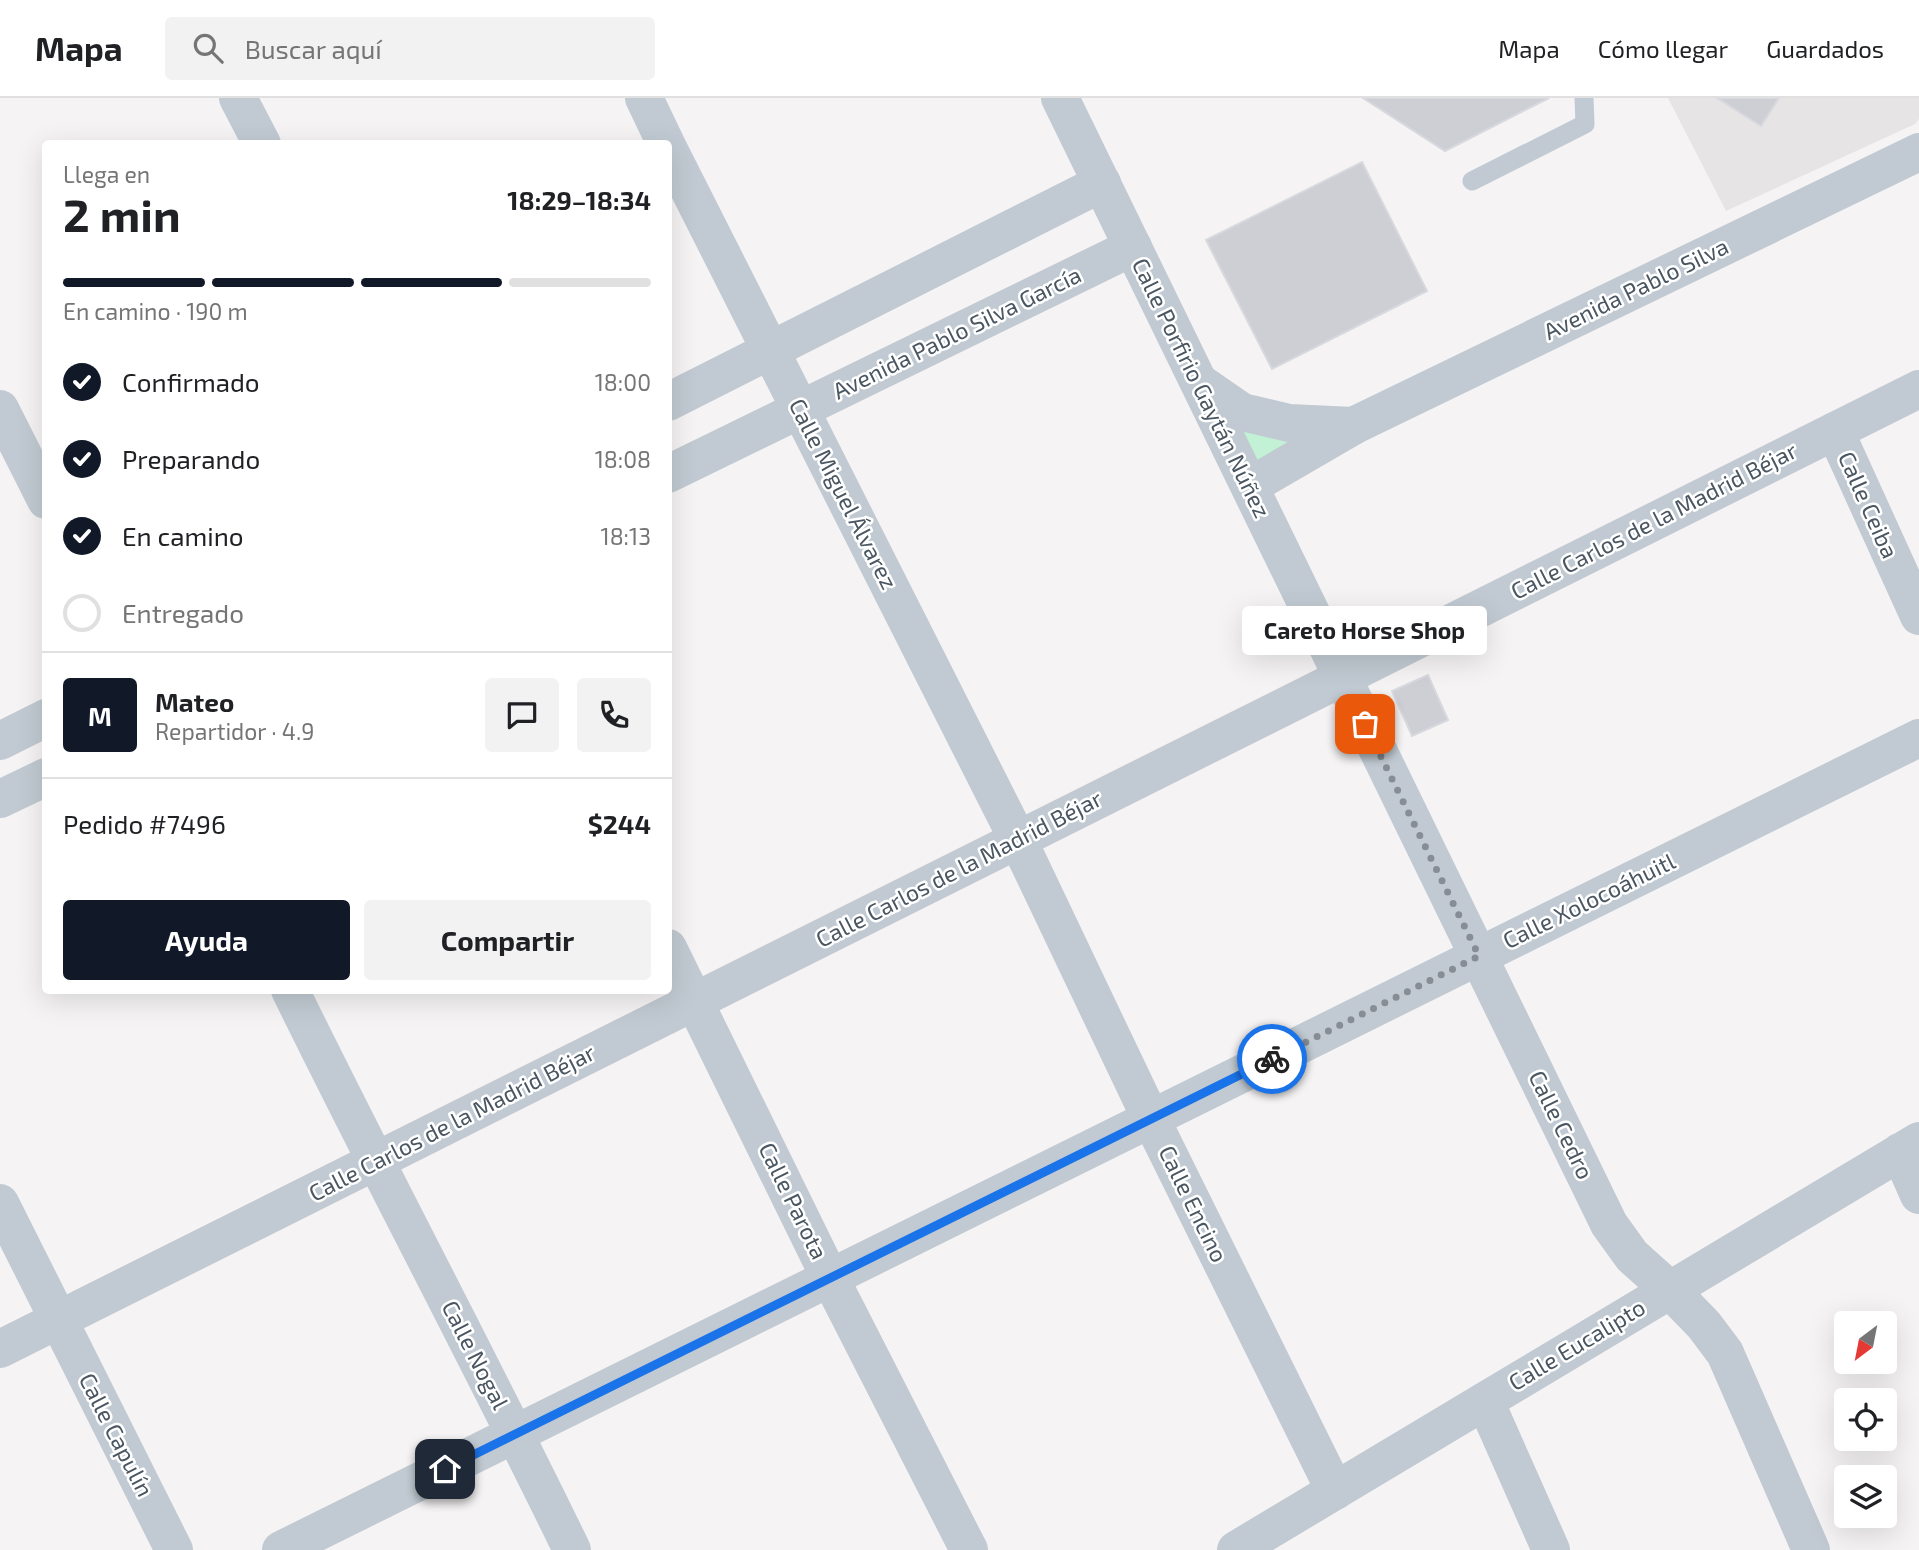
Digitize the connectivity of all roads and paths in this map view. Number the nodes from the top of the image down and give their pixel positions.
1 (238, 98) edge
2 (644, 98) edge
3 (1060, 98) edge
4 (1584, 98) edge
5 (260, 140) edge
6 (664, 140) edge
7 (1919, 152) edge
8 (672, 156) edge
9 (1472, 181) dead end
10 (1102, 184) junction
11 (1133, 247) junction
12 (770, 351) junction
13 (1199, 383) junction
14 (1919, 389) edge
15 (672, 400) edge
16 (0, 409) edge
17 (801, 409) junction
18 (1353, 426) junction
19 (1835, 431) junction
20 (672, 472) edge
21 (1250, 486) junction
22 (42, 492) edge
23 (1919, 616) edge
24 (1342, 677) junction
25 (42, 720) edge
26 (1919, 737) edge
27 (0, 741) edge
28 (42, 779) edge
29 (0, 799) edge
30 (1018, 840) junction
31 (672, 956) edge
32 (1479, 956) junction
33 (292, 994) edge
34 (694, 1001) junction
35 (1151, 1119) junction
36 (1910, 1147) edge
37 (374, 1162) junction
38 (1919, 1195) edge
39 (0, 1203) edge
40 (830, 1278) junction
41 (1670, 1290) junction
42 (58, 1320) junction
43 (0, 1349) edge
44 (1485, 1401) junction
45 (516, 1434) junction
46 (1335, 1491) junction
47 (1281, 1538) edge
48 (174, 1550) edge
49 (281, 1550) edge
50 (572, 1550) edge
51 (969, 1550) edge
52 (1236, 1550) edge
53 (1551, 1550) edge
54 (1811, 1550) edge

1 - 5 street
2 - 6 street, Calle Miguel Álvarez
3 - 10 street, Calle Porfirio Gaytán Núñez
4 - 9 lane
7 - 18 street, Avenida Pablo Silva
8 - 12 street, Calle Miguel Álvarez
10 - 11 street, Calle Porfirio Gaytán Núñez
10 - 12 street
11 - 13 street, Calle Porfirio Gaytán Núñez
11 - 17 street, Avenida Pablo Silva García
12 - 15 street
12 - 17 street, Calle Miguel Álvarez
13 - 18 street, Avenida Pablo Silva
13 - 21 street, Calle Porfirio Gaytán Núñez
14 - 19 street, Calle Carlos de la Madrid Béjar
16 - 22 street
17 - 20 street, Avenida Pablo Silva García
17 - 30 street, Calle Miguel Álvarez
18 - 21 street, Avenida Pablo Silva
19 - 23 street, Calle Ceiba
19 - 24 street, Calle Carlos de la Madrid Béjar
21 - 24 street, Calle Porfirio Gaytán Núñez
24 - 30 street, Calle Carlos de la Madrid Béjar
24 - 32 street, Calle Cedro
25 - 27 street
26 - 32 street, Calle Xolocoáhuitl
28 - 29 street
30 - 34 street, Calle Carlos de la Madrid Béjar
30 - 35 street, Calle Encino
31 - 34 street, Calle Parota
32 - 35 street, Calle Xolocoáhuitl
32 - 41 street, Calle Cedro
33 - 37 street, Calle Nogal
34 - 37 street, Calle Carlos de la Madrid Béjar
34 - 40 street, Calle Parota
35 - 40 street, Calle Xolocoáhuitl
35 - 46 street, Calle Encino
36 - 38 street
36 - 41 street, Calle Eucalipto
37 - 42 street, Calle Carlos de la Madrid Béjar
37 - 45 street, Calle Nogal
39 - 42 street, Calle Capulín
40 - 45 street, Calle Xolocoáhuitl
40 - 51 street, Calle Parota
41 - 44 street, Calle Eucalipto
41 - 54 street, Calle Cedro
42 - 43 street, Calle Carlos de la Madrid Béjar
42 - 48 street, Calle Capulín
44 - 46 street, Calle Eucalipto
44 - 53 street
45 - 49 street, Calle Xolocoáhuitl
45 - 50 street, Calle Nogal
46 - 47 street, Calle Eucalipto
47 - 52 street, Calle Eucalipto

